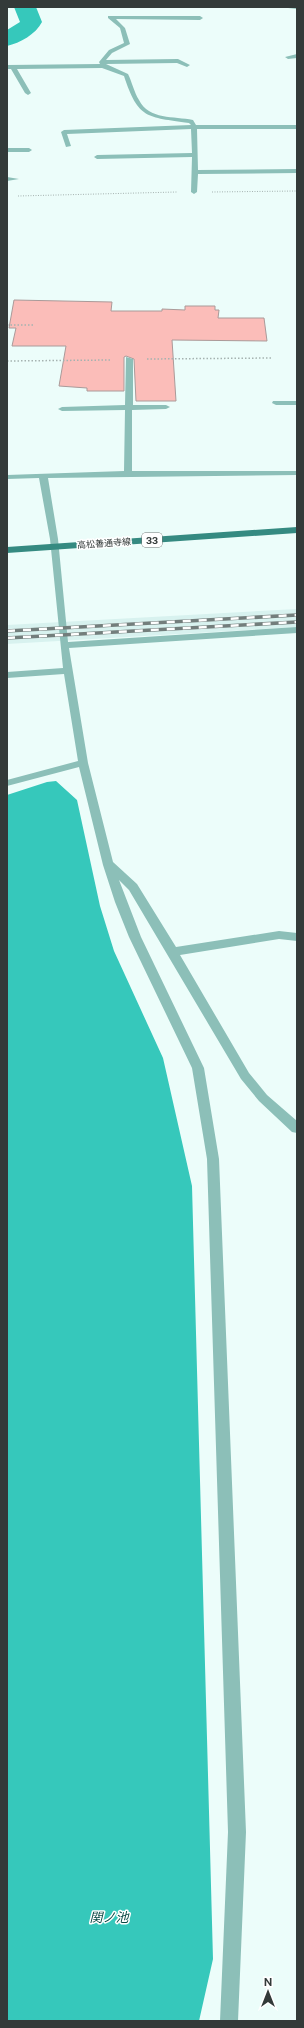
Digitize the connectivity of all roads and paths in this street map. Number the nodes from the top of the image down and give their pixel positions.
1 (282, 7) edge
2 (297, 7) edge
3 (200, 18) dead end
4 (297, 56) edge
5 (288, 57) dead end
6 (102, 64) junction
7 (187, 65) dead end
8 (10, 67) edge
9 (28, 92) dead end
10 (194, 126) junction
11 (297, 127) edge
12 (68, 146) dead end
13 (7, 150) edge
14 (29, 150) dead end
15 (194, 155) junction
16 (97, 157) dead end
17 (297, 171) edge
18 (195, 172) junction
19 (7, 179) edge
20 (16, 179) dead end
21 (297, 191) edge
22 (194, 192) junction
23 (14, 196) dead end
24 (7, 325) edge
25 (35, 325) dead end
26 (129, 359) dead end
27 (276, 403) dead end
28 (297, 403) edge
29 (127, 407) junction
30 (166, 407) dead end
31 (62, 409) dead end
32 (297, 473) edge
33 (128, 474) junction
34 (43, 475) junction
35 (7, 477) edge
36 (297, 530) edge
37 (54, 546) junction
38 (7, 550) edge
39 (297, 630) edge
40 (64, 645) junction
41 (68, 671) junction
42 (7, 675) edge
43 (83, 763) junction
44 (7, 783) edge
45 (108, 864) junction
46 (297, 937) edge
47 (173, 952) junction
48 (297, 1128) edge
49 (229, 2021) edge

1 - 2 street
3 - 6 street
4 - 5 street
6 - 7 street
6 - 8 street
6 - 10 street
8 - 9 street
10 - 11 street
10 - 12 street
10 - 15 street
13 - 14 street
15 - 16 street
15 - 18 street
17 - 18 street
18 - 22 street
19 - 20 street
21 - 22 path
22 - 23 path
24 - 25 path
26 - 29 street
27 - 28 street
29 - 30 street
29 - 31 street
29 - 33 street
32 - 33 street
33 - 34 street
34 - 35 street
34 - 37 street
36 - 37 main road, 高松善通寺線 / 33
37 - 38 main road, 高松善通寺線 / 33
37 - 40 street
39 - 40 street
40 - 41 street
41 - 42 street
41 - 43 street
43 - 44 street
43 - 45 street
45 - 47 street
45 - 49 street
46 - 47 street
47 - 48 street

